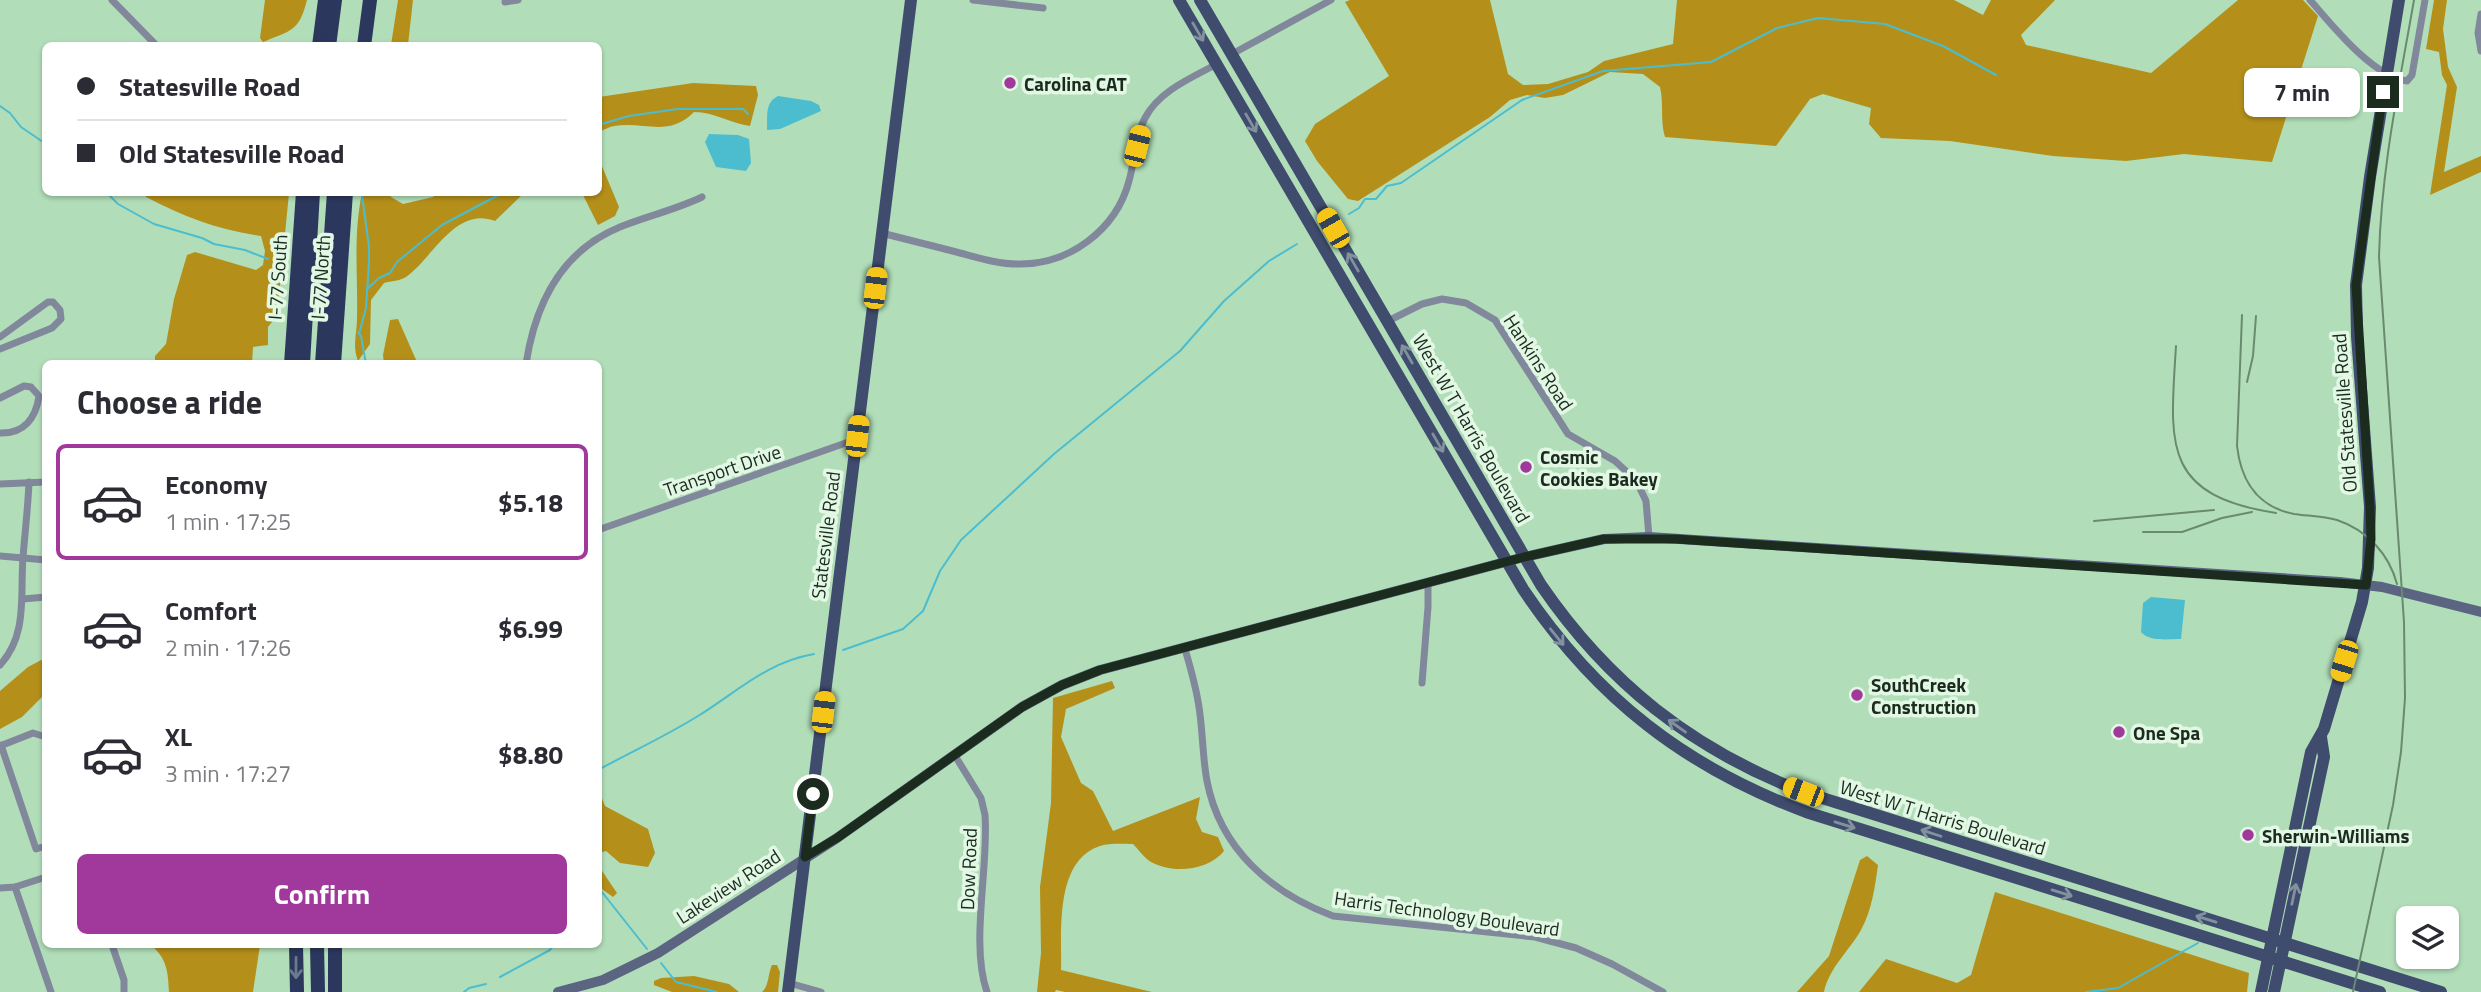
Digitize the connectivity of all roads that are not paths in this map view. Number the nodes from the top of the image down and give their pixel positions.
1 (112, 0) edge
2 (319, 0) edge
3 (326, 0) edge
4 (335, 0) edge
5 (518, 0) edge
6 (911, 0) edge
7 (973, 0) edge
8 (1179, 0) edge
9 (1200, 0) edge
10 (1331, 0) edge
11 (2310, 0) edge
12 (2399, 0) edge
13 (2425, 0) edge
14 (368, 1) edge
15 (505, 2) dead end
16 (1043, 8) dead end
17 (2481, 14) edge
18 (153, 42) edge
19 (319, 42) edge
20 (320, 42) edge
21 (330, 42) edge
22 (355, 42) edge
23 (364, 42) edge
24 (2481, 51) edge
25 (1232, 54) junction
26 (1217, 64) junction
27 (2387, 73) junction
28 (303, 196) edge
29 (313, 196) edge
30 (334, 196) edge
31 (346, 196) edge
32 (702, 197) dead end
33 (882, 233) junction
34 (1388, 321) junction
35 (0, 337) edge
36 (0, 349) edge
37 (291, 360) edge
38 (303, 360) edge
39 (322, 360) edge
40 (334, 360) edge
41 (527, 360) edge
42 (0, 398) edge
43 (0, 433) edge
44 (857, 439) junction
45 (29, 482) junction
46 (42, 482) edge
47 (0, 484) edge
48 (602, 529) edge
49 (1649, 537) junction
50 (0, 556) edge
51 (1524, 557) junction
52 (23, 558) junction
53 (42, 560) edge
54 (1506, 562) junction
55 (1428, 584) junction
56 (2366, 585) junction
57 (42, 597) edge
58 (23, 599) junction
59 (2481, 612) edge
60 (1185, 649) junction
61 (0, 665) edge
62 (1422, 683) dead end
63 (1646, 726) junction
64 (42, 736) edge
65 (2318, 740) junction
66 (0, 745) edge
67 (954, 754) junction
68 (1762, 776) junction
69 (1748, 789) junction
70 (1876, 816) junction
71 (42, 847) edge
72 (805, 857) junction
73 (2300, 865) junction
74 (42, 878) edge
75 (15, 887) junction
76 (0, 888) edge
77 (2278, 941) junction
78 (113, 948) edge
79 (296, 948) edge
80 (310, 948) edge
81 (317, 948) edge
82 (335, 948) edge
83 (2274, 959) junction
84 (789, 988) edge
85 (51, 992) edge
86 (124, 992) edge
87 (297, 992) edge
88 (310, 992) edge
89 (317, 992) edge
90 (335, 992) edge
91 (558, 992) edge
92 (821, 992) edge
93 (987, 992) edge
94 (1663, 992) edge
95 (2261, 992) edge
96 (2274, 992) edge
97 (2380, 992) edge
98 (2441, 992) edge

1 - 18 street
2 - 19 highway
3 - 20 highway
4 - 21 highway
5 - 15 street
6 - 33 main road, Statesville Road
7 - 16 street
8 -> 26 main road, West W T Harris Boulevard
9 - 25 main road, West W T Harris Boulevard
10 - 25 street
11 - 27 street
12 - 27 main road, Old Statesville Road
13 - 27 street
14 - 22 highway
14 - 23 highway
17 - 24 street
34 -> 25 main road, West W T Harris Boulevard
26 - 33 street
26 -> 54 main road, West W T Harris Boulevard
27 - 56 main road, Old Statesville Road
28 - 37 highway, I-77 South
29 - 38 highway
30 - 39 highway
31 - 40 highway, I-77 North
32 - 41 street
33 - 44 main road, Statesville Road
34 - 49 street, Hankins Road
51 -> 34 main road, West W T Harris Boulevard
35 - 36 street
42 - 43 street
44 - 48 street, Transport Drive
44 - 72 main road, Statesville Road
45 - 46 street
45 - 47 street
45 - 52 street
49 - 51 main road, Lakeview Road
49 - 56 main road, Lakeview Road
50 - 52 street
51 - 54 main road, Lakeview Road
68 -> 51 main road, West W T Harris Boulevard
52 - 53 street
52 - 58 street
54 - 55 main road, Lakeview Road
54 -> 63 main road, West W T Harris Boulevard
55 - 60 main road, Lakeview Road
55 - 62 street
56 - 59 main road, Lakeview Road
56 - 65 main road, Old Statesville Road
57 - 58 street
58 - 61 street
60 - 67 main road, Lakeview Road
60 - 94 street, Harris Technology Boulevard
63 - 68 main road
63 - 69 main road, West W T Harris Boulevard
64 - 66 street
65 - 73 main road
65 - 73 main road, Old Statesville Road
65 - 77 main road, Old Statesville Road
66 - 71 street
67 - 72 main road, Lakeview Road
67 - 93 street, Dow Road
68 - 70 main road, West W T Harris Boulevard
69 - 70 main road
69 -> 83 main road, West W T Harris Boulevard
77 -> 70 main road, West W T Harris Boulevard
72 - 84 main road, Statesville Road
72 - 91 main road, Lakeview Road
77 -> 73 main road, Old Statesville Road
74 - 75 street
75 - 76 street
75 - 85 street
77 - 83 main road, Old Statesville Road
77 - 98 main road, West W T Harris Boulevard
78 - 86 street
79 -> 87 highway
80 - 88 highway
81 - 89 highway
82 - 90 highway
83 - 95 main road, Old Statesville Road
83 - 96 main road, Old Statesville Road
83 - 97 main road, West W T Harris Boulevard
84 - 92 street

